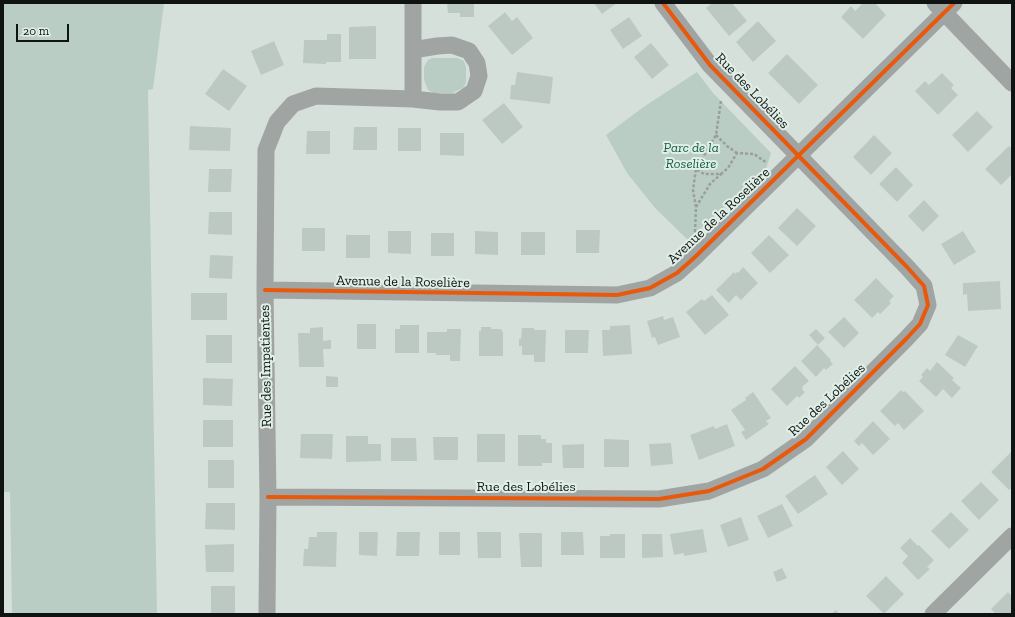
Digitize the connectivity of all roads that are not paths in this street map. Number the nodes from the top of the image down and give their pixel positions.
1 (413, 3) edge
2 (663, 3) edge
3 (944, 6) edge
4 (413, 50) junction
5 (1012, 83) edge
6 (414, 100) junction
7 (798, 155) junction
8 (265, 290) junction
9 (268, 497) junction
10 (1012, 536) edge
11 (268, 614) edge
12 (933, 614) edge

1 - 4 street
2 - 7 street, Rue des Lobélies
3 - 5 street
3 - 7 street, Avenue de la Roselière
4 - 6 street
4 - 6 street, Rue des Impatientes
6 - 8 street, Rue des Impatientes
7 - 8 street, Avenue de la Roselière
7 - 9 street, Rue des Lobélies
8 - 9 street, Rue des Impatientes
9 - 11 street, Rue des Impatientes
10 - 12 street

